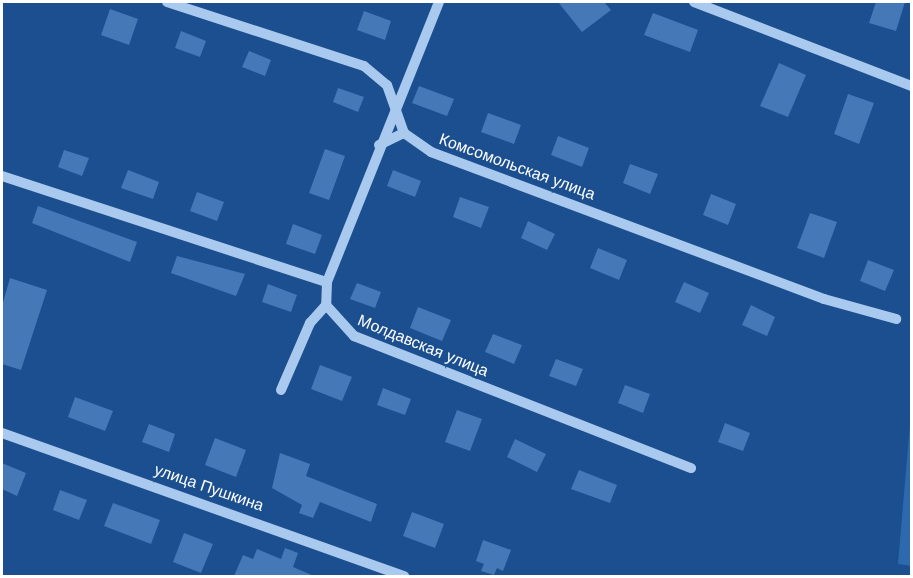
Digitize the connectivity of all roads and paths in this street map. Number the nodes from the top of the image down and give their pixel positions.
1 (167, 2) edge
2 (439, 2) edge
3 (694, 2) edge
4 (912, 86) edge
5 (395, 109) junction
6 (404, 133) junction
7 (379, 145) junction
8 (2, 176) edge
9 (327, 282) junction
10 (326, 305) junction
11 (896, 319) dead end
12 (281, 390) dead end
13 (2, 433) edge
14 (691, 468) dead end
15 (404, 576) edge

1 - 5 street
2 - 5 street
3 - 4 street
5 - 6 street
5 - 7 street
6 - 7 street
6 - 11 street, Комсомольская улица
7 - 9 street
8 - 9 street
9 - 10 street
10 - 12 street
10 - 14 street, Молдавская улица
13 - 15 street, улица Пушкина

